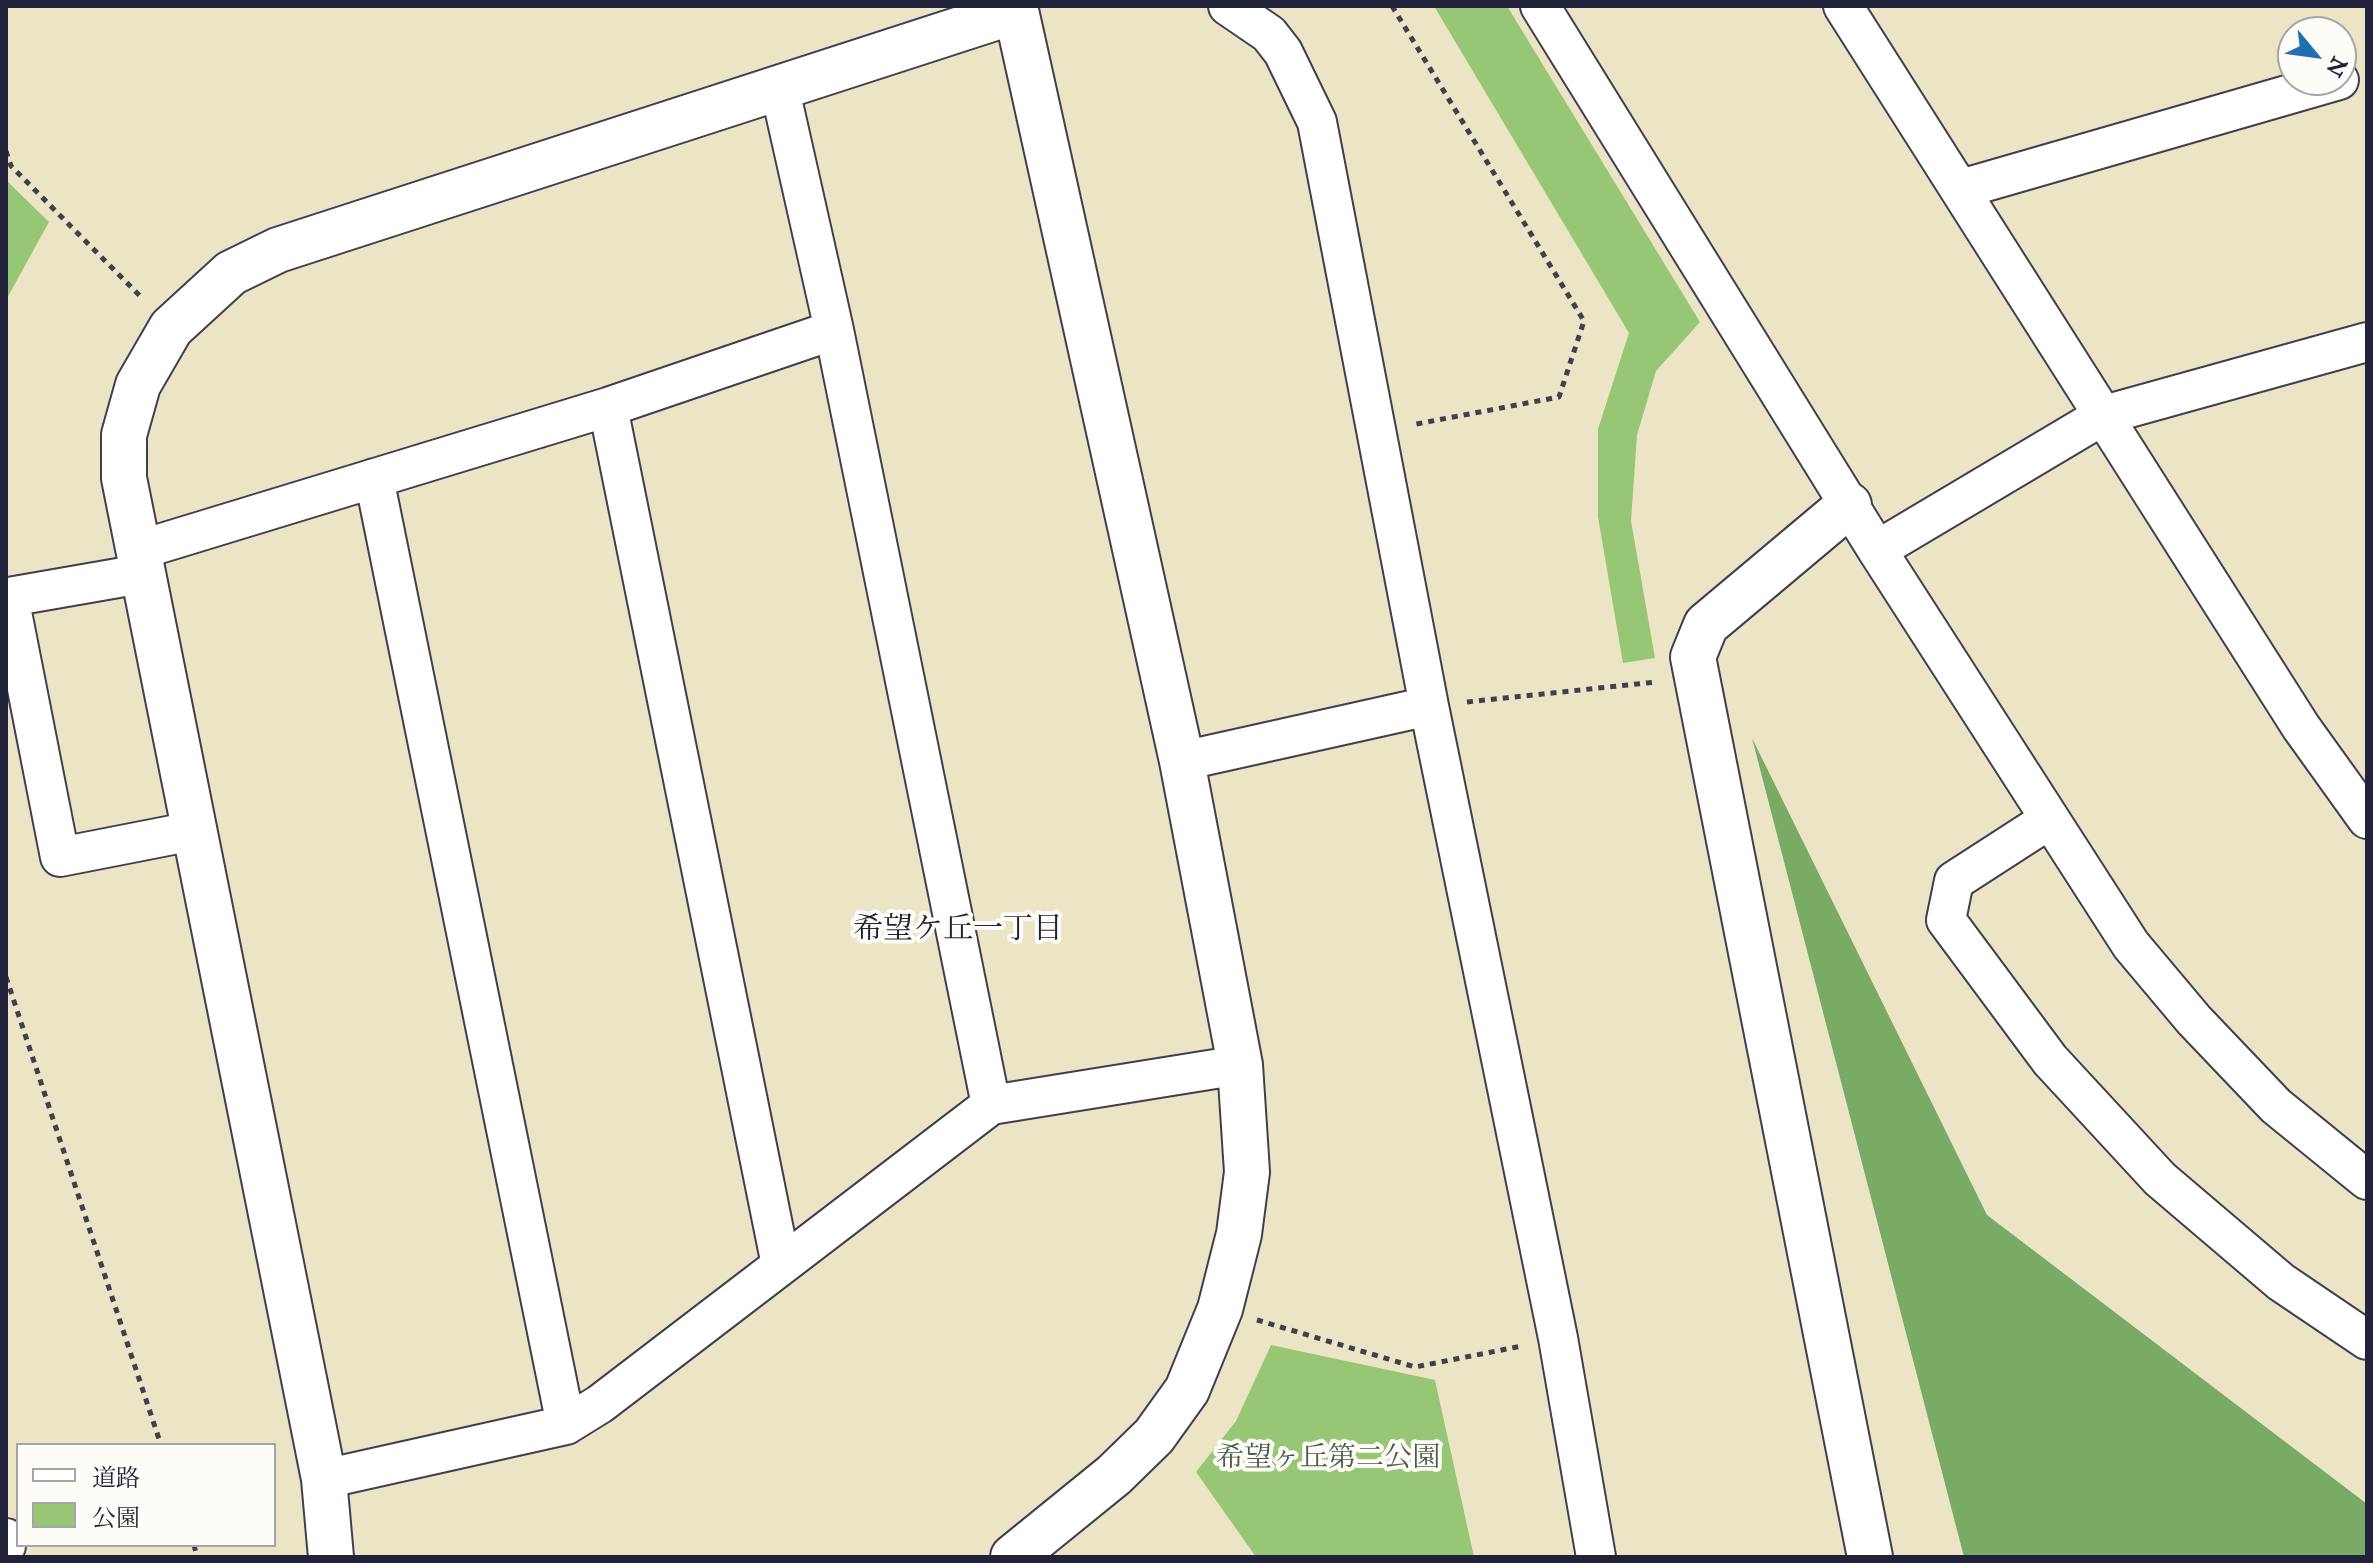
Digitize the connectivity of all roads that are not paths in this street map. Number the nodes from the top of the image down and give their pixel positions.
1 (1228, 6) edge
2 (1540, 6) edge
3 (1843, 6) edge
4 (1023, 8) edge
5 (780, 90) junction
6 (2284, 96) edge
7 (1961, 189) junction
8 (834, 330) junction
9 (2365, 347) edge
10 (608, 407) junction
11 (2104, 415) junction
12 (374, 478) junction
13 (1849, 505) junction
14 (1877, 550) junction
15 (140, 562) junction
16 (1429, 706) junction
17 (1182, 761) junction
18 (2050, 819) junction
19 (2367, 819) edge
20 (193, 831) junction
21 (1240, 1065) junction
22 (991, 1105) junction
23 (2367, 1180) edge
24 (781, 1265) junction
25 (2367, 1340) edge
26 (566, 1425) junction
27 (324, 1479) junction
28 (6, 1538) edge
29 (6, 1546) edge
30 (331, 1557) edge
31 (1013, 1557) edge
32 (1596, 1557) edge
33 (1870, 1557) edge

1 - 16 street
2 - 13 street
3 - 7 street
4 - 5 street
4 - 17 street
5 - 8 street
5 - 15 street
6 - 7 street
7 - 11 street
8 - 10 street
8 - 22 street
9 - 11 street
10 - 12 street
10 - 24 street
11 - 14 street
11 - 19 street
12 - 15 street
12 - 26 street
13 - 14 street
13 - 33 street
14 - 18 street
15 - 20 street
15 - 20 street
16 - 17 street
16 - 32 street
17 - 21 street
18 - 23 street
18 - 25 street
20 - 27 street
21 - 22 street
21 - 31 street
22 - 24 street
24 - 26 street
26 - 27 street
27 - 30 street
28 - 29 street

